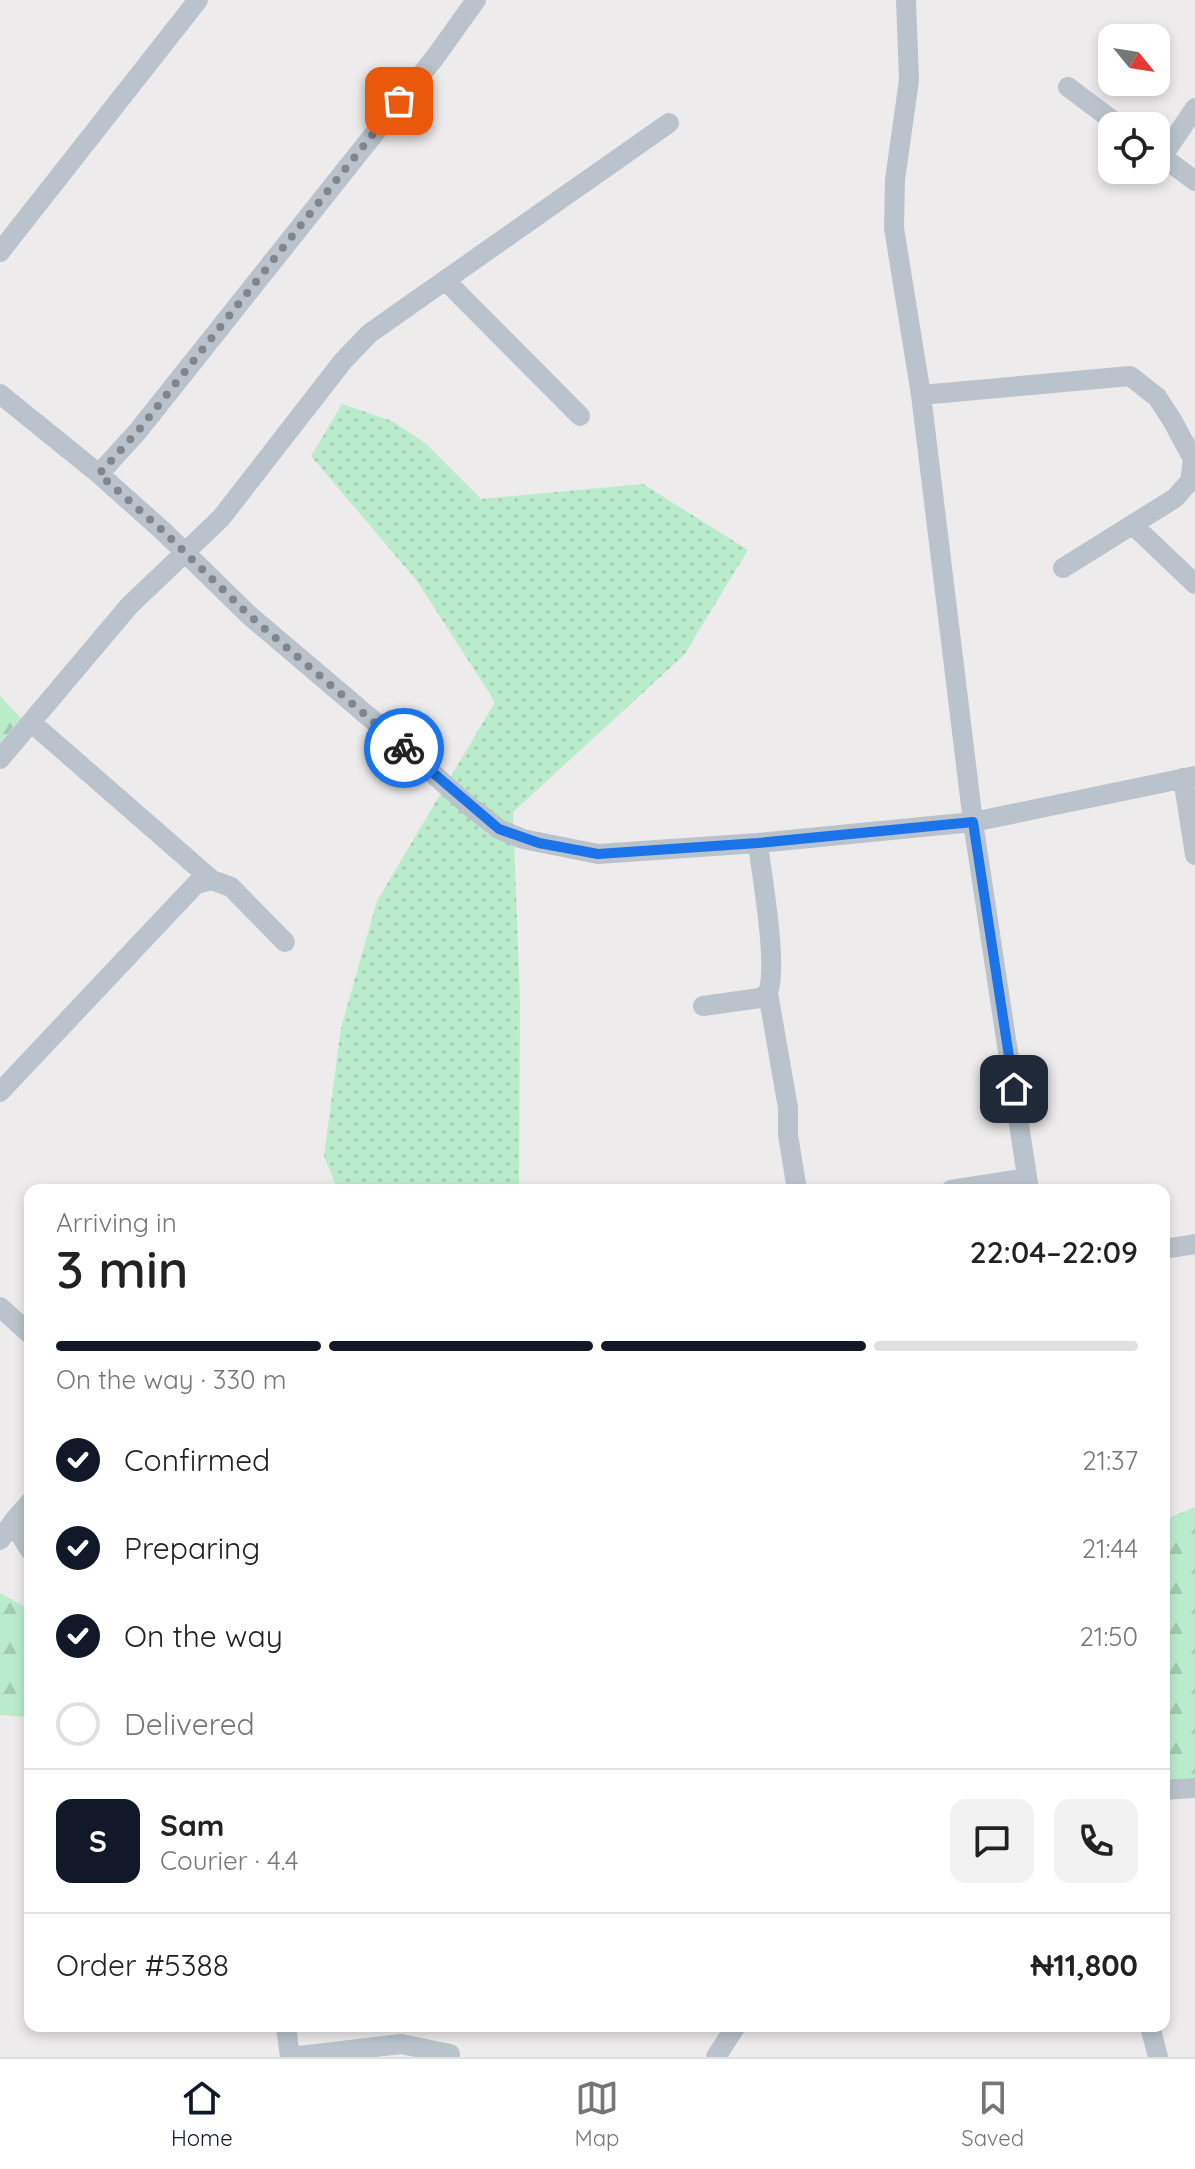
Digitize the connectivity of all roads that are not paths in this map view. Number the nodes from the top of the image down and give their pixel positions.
1 (198, 0) edge
2 (476, 0) edge
3 (906, 0) edge
4 (1068, 87) dead end
5 (1195, 108) edge
6 (1101, 112) edge
7 (669, 123) dead end
8 (1170, 140) edge
9 (1170, 162) edge
10 (1195, 181) edge
11 (0, 252) edge
12 (445, 280) junction
13 (0, 394) edge
14 (921, 395) junction
15 (580, 416) dead end
16 (99, 474) junction
17 (1133, 525) junction
18 (185, 554) junction
19 (1063, 568) dead end
20 (1195, 584) edge
21 (32, 723) junction
22 (0, 759) edge
23 (1189, 777) edge
24 (973, 822) junction
25 (758, 843) junction
26 (1195, 855) edge
27 (212, 880) junction
28 (285, 942) dead end
29 (768, 993) junction
30 (703, 1006) dead end
31 (0, 1092) edge
32 (796, 1184) edge
33 (1028, 1184) edge
34 (1195, 1244) edge
35 (1170, 1248) edge
36 (0, 1307) edge
37 (24, 1329) edge
38 (24, 1509) edge
39 (15, 1519) junction
40 (0, 1540) edge
41 (24, 1541) edge
42 (1195, 1788) edge
43 (1170, 1790) edge
44 (287, 2032) edge
45 (732, 2032) edge
46 (1152, 2032) edge
47 (402, 2035) edge
48 (450, 2054) dead end
49 (290, 2057) edge
50 (716, 2057) edge
51 (1158, 2057) edge

1 - 11 street
2 - 16 street
3 - 14 street
4 - 6 street
5 - 8 street
7 - 12 street
9 - 10 street
12 - 15 street
12 - 18 street
13 - 16 street
14 - 17 street
14 - 24 street
16 - 18 street
17 - 19 street
17 - 20 street
18 - 21 street
18 - 25 street
21 - 22 street
21 - 27 street
23 - 24 street
23 - 26 street
24 - 25 street
24 - 33 street
25 - 29 street
27 - 28 street
27 - 31 street
29 - 30 street
29 - 32 street
34 - 35 street
36 - 37 street
38 - 39 street
39 - 40 street
39 - 41 street
42 - 43 street
44 - 49 street
45 - 50 street
46 - 51 street
47 - 48 street
47 - 49 street

